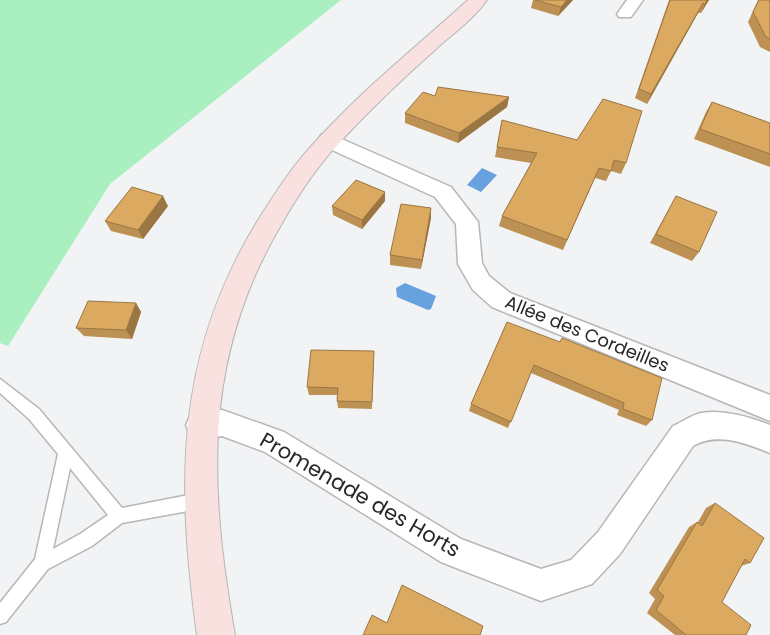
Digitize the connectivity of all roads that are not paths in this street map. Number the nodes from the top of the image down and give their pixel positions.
1 (478, 0) edge
2 (635, 0) edge
3 (625, 14) dead end
4 (328, 140) junction
5 (0, 385) edge
6 (770, 408) edge
7 (200, 424) junction
8 (770, 438) edge
9 (66, 452) junction
10 (199, 502) junction
11 (119, 516) junction
12 (42, 563) junction
13 (0, 616) edge
14 (216, 635) edge

1 - 4 main road
2 - 3 street
4 - 6 street, Allée des Cordeilles
4 - 7 main road
5 - 9 lane
7 - 8 street, Promenade des Horts
7 - 10 main road
9 - 11 lane
9 - 12 lane
10 - 11 lane
10 - 14 main road
11 - 12 lane
12 - 13 lane

